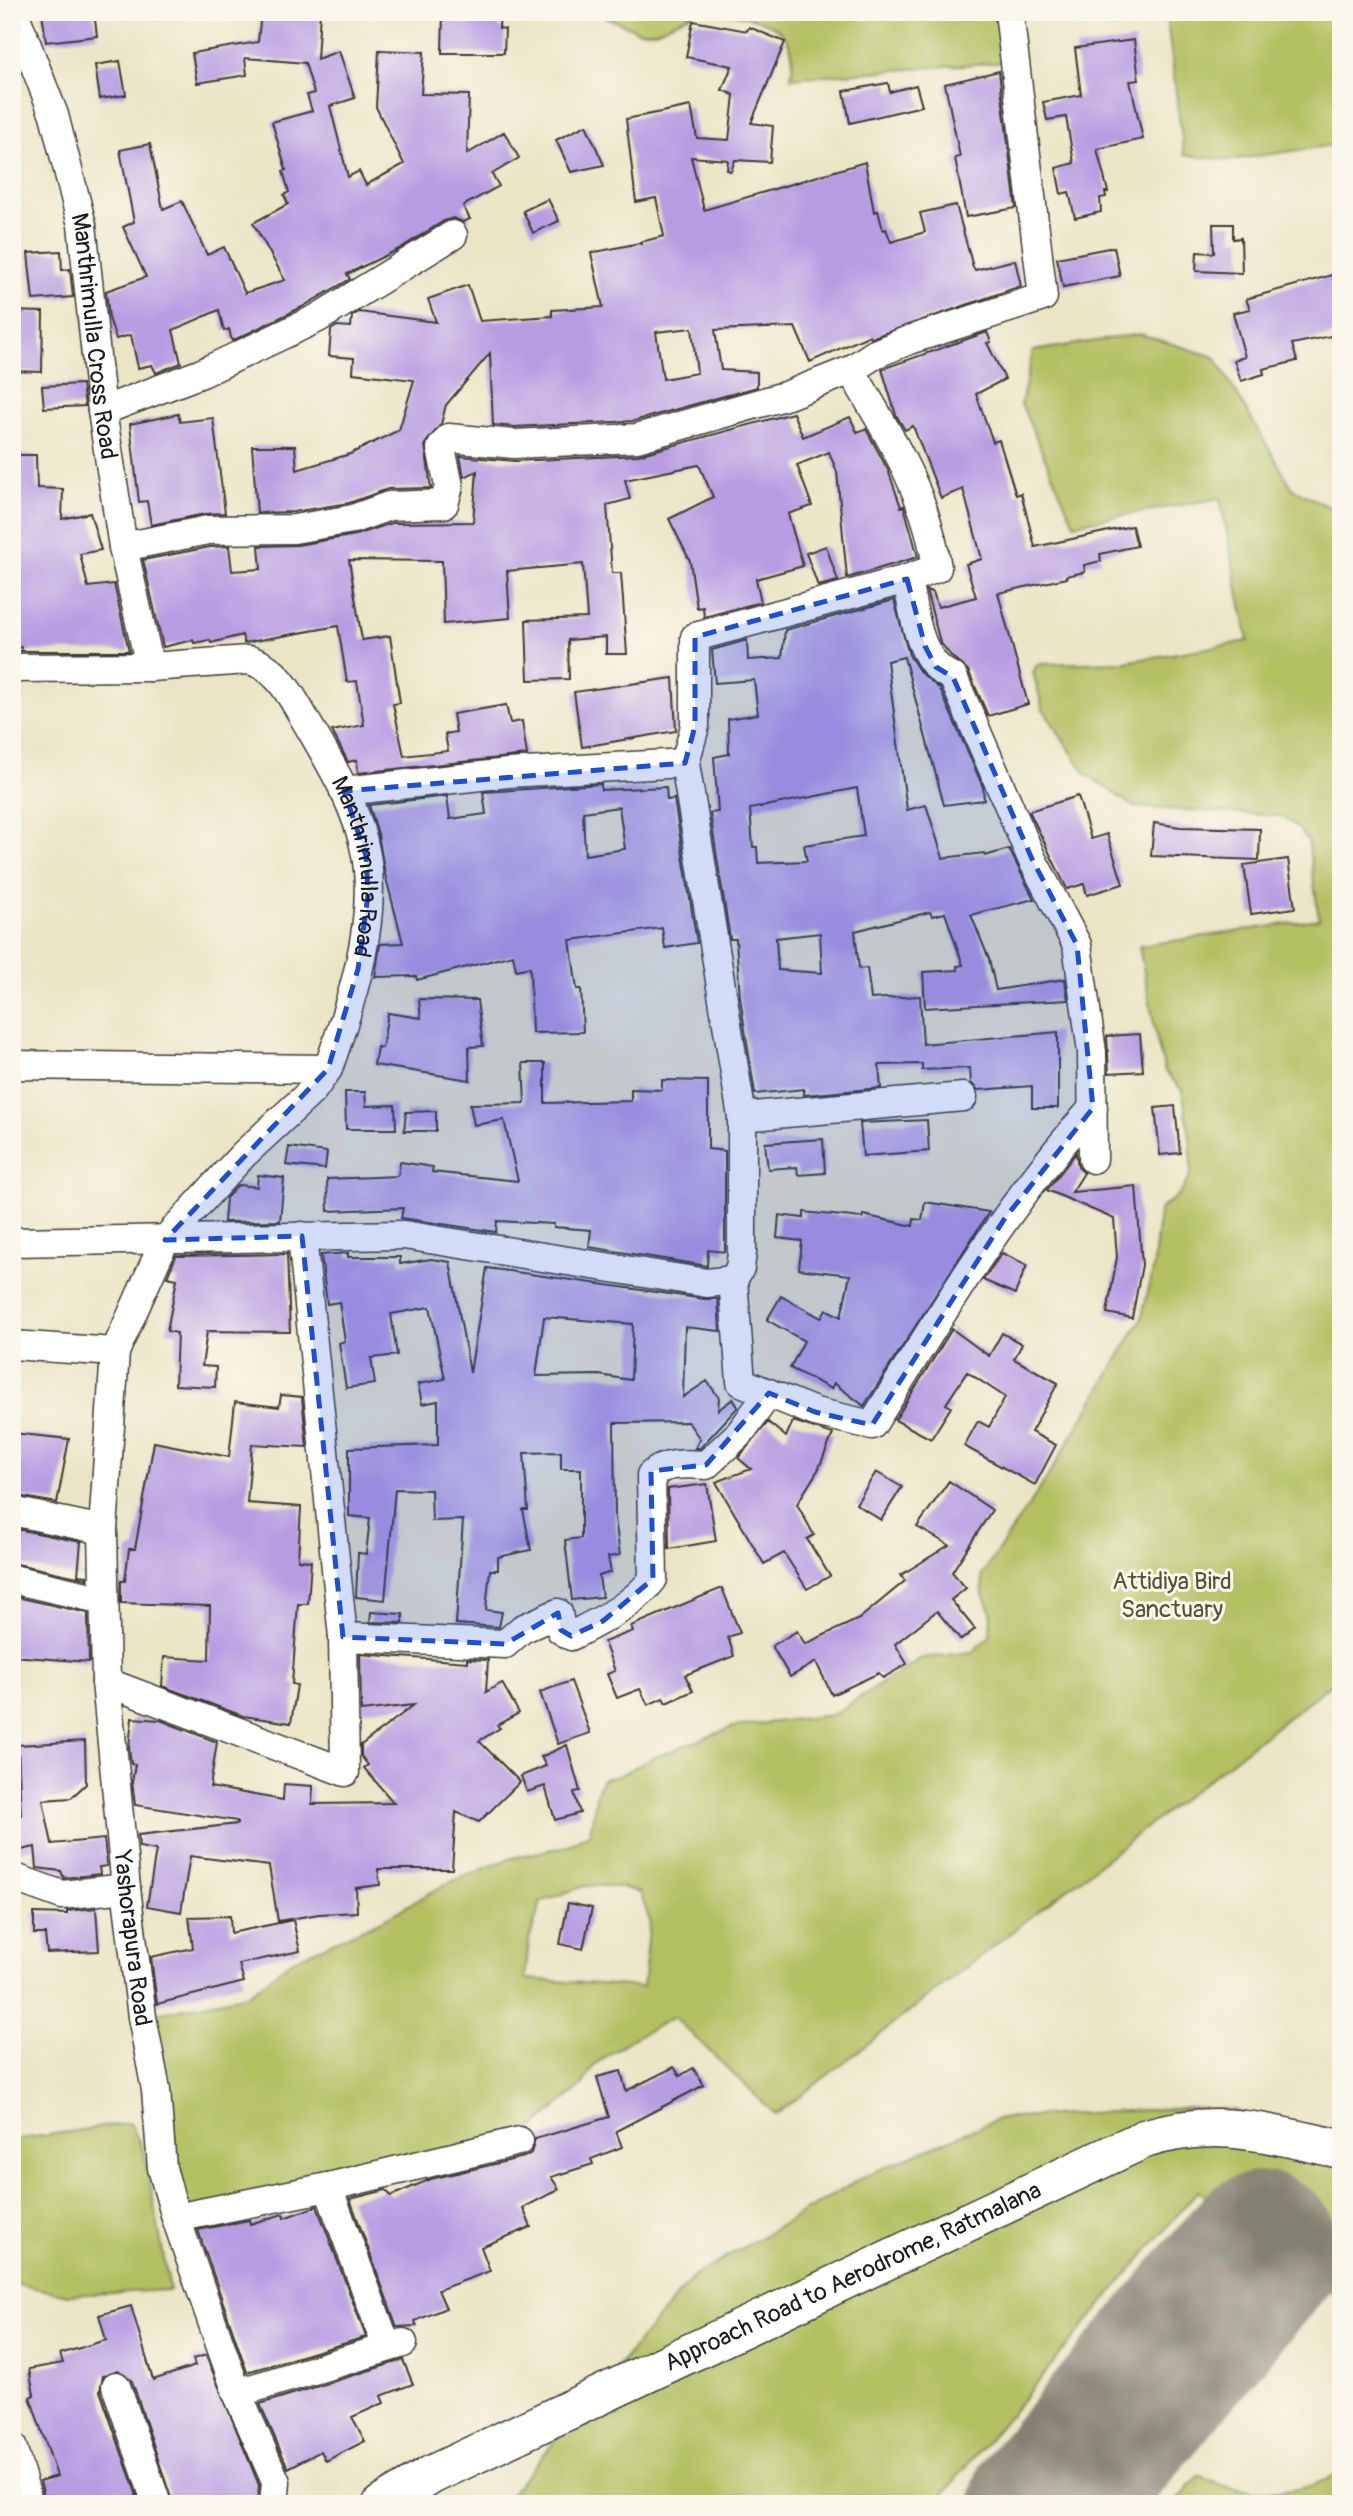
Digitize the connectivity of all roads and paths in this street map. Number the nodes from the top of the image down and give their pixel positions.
1 (14, 12) edge
2 (1009, 12) edge
3 (453, 235) dead end
4 (851, 370) junction
5 (103, 411) junction
6 (123, 547) junction
7 (907, 579) junction
8 (150, 667) junction
9 (12, 668) edge
10 (685, 763) junction
11 (344, 791) junction
12 (12, 1065) edge
13 (328, 1069) junction
14 (963, 1097) dead end
15 (1093, 1108) junction
16 (743, 1117) junction
17 (1093, 1159) dead end
18 (302, 1236) junction
19 (165, 1240) junction
20 (12, 1242) edge
21 (733, 1280) junction
22 (12, 1345) edge
23 (115, 1352) junction
24 (769, 1393) junction
25 (12, 1511) edge
26 (103, 1530) junction
27 (12, 1579) edge
28 (104, 1600) junction
29 (343, 1637) junction
30 (106, 1682) junction
31 (12, 1877) edge
32 (126, 1888) junction
33 (519, 2141) dead end
34 (1341, 2149) edge
35 (328, 2187) junction
36 (176, 2218) junction
37 (116, 2386) dead end
38 (237, 2393) junction
39 (12, 2446) edge
40 (29, 2504) edge
41 (157, 2504) edge
42 (274, 2504) edge
43 (382, 2504) edge

1 - 5 street, Manthrimulla Cross Road
2 - 4 street
3 - 5 street
4 - 6 street
4 - 7 street
5 - 6 street, Manthrimulla Cross Road
6 - 8 street, Manthrimulla Cross Road
7 - 10 street
7 - 15 street
8 - 9 street, Manthrimulla Road
8 - 11 street, Manthrimulla Road
10 - 11 street
10 - 16 street
11 - 13 street, Manthrimulla Road
12 - 13 street
13 - 19 street, Manthrimulla Road
14 - 16 street
15 - 17 street
15 - 24 street
16 - 21 street
18 - 19 street
18 - 21 street
18 - 29 street
19 - 20 street
19 - 23 street, Manthrimulla Road
21 - 24 street
22 - 23 street
23 - 26 street, Yashorapura Road
24 - 29 street
25 - 26 street
26 - 28 street, Yashorapura Road
27 - 28 street
28 - 30 street, Yashorapura Road
29 - 30 street
30 - 32 street, Yashorapura Road
31 - 32 street
32 - 36 street, Yashorapura Road
33 - 35 street
34 - 43 main road, Approach Road to Aerodrome, Ratmalana
35 - 36 street
35 - 38 street
36 - 38 street, Yashorapura Road
37 - 41 street
38 - 42 street, Yashorapura Road
39 - 40 street

